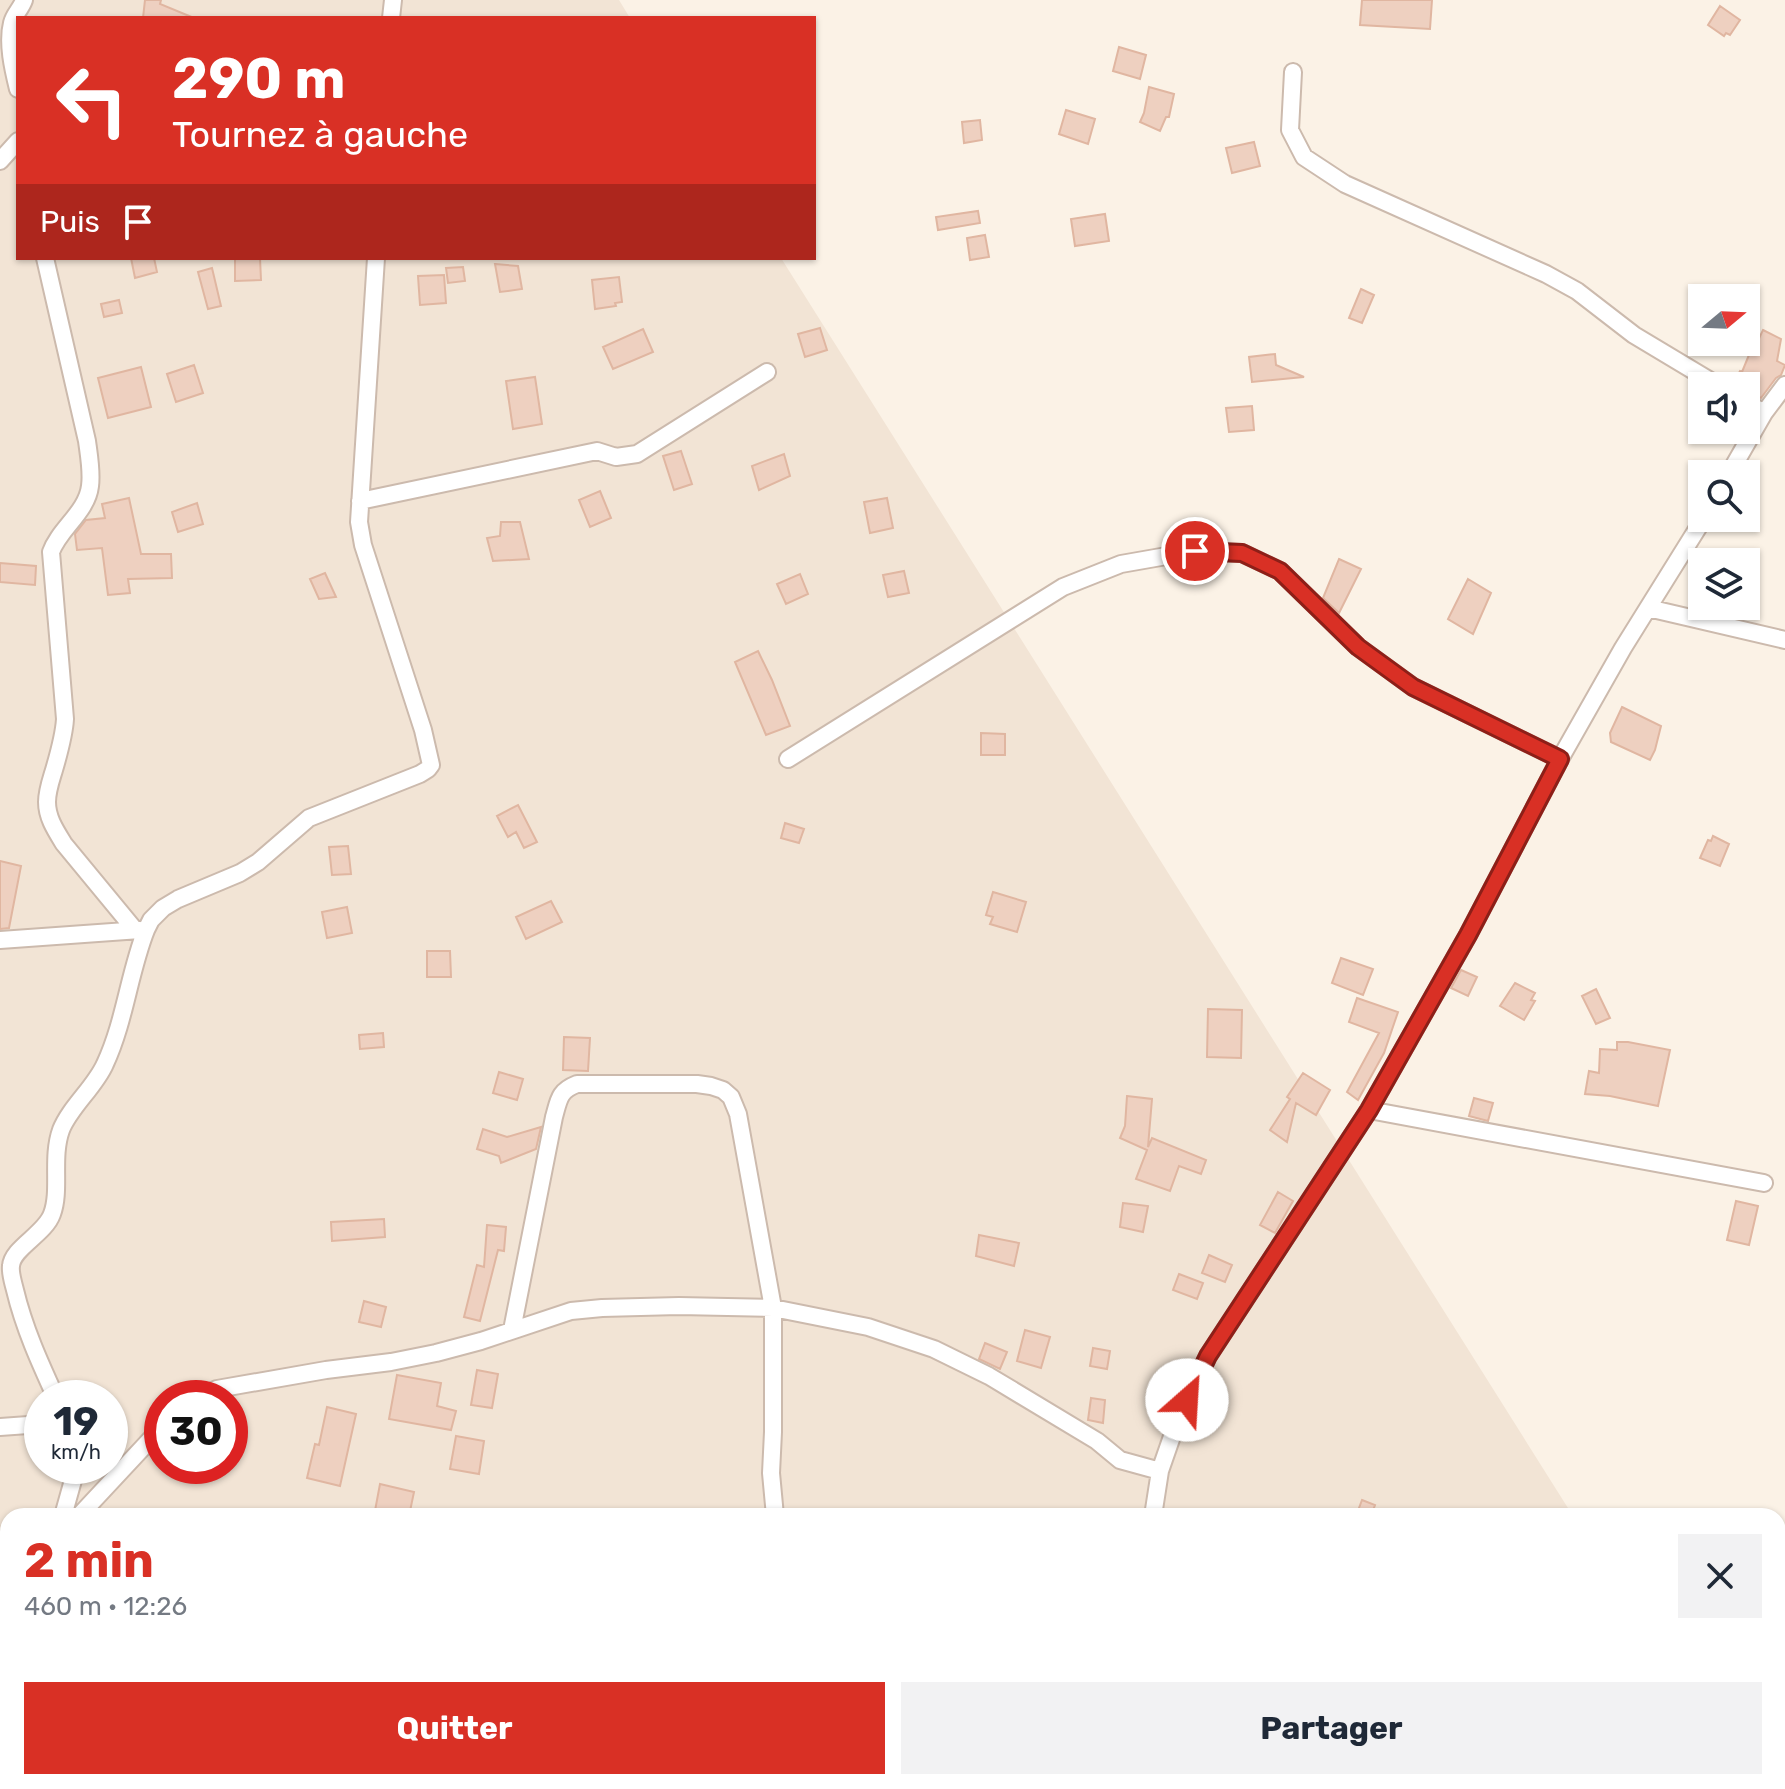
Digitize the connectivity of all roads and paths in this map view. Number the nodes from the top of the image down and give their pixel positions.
1 (24, 0) edge
2 (1293, 72) dead end
3 (16, 77) edge
4 (16, 143) edge
5 (0, 161) edge
6 (45, 260) edge
7 (376, 260) edge
8 (767, 372) dead end
9 (1696, 372) edge
10 (1785, 385) edge
11 (1760, 411) edge
12 (1764, 413) junction
13 (1737, 460) edge
14 (360, 501) junction
15 (1695, 532) edge
16 (1648, 608) junction
17 (1785, 640) edge
18 (788, 759) dead end
19 (1560, 759) junction
20 (140, 930) junction
21 (0, 940) edge
22 (1369, 1110) junction
23 (1764, 1183) dead end
24 (773, 1308) junction
25 (512, 1330) junction
26 (48, 1380) edge
27 (248, 1384) edge
28 (24, 1425) edge
29 (0, 1427) edge
30 (144, 1446) edge
31 (1160, 1471) junction
32 (72, 1484) edge
33 (65, 1508) edge
34 (86, 1508) edge
35 (774, 1508) edge
36 (1158, 1508) edge

1 - 3 street
2 - 9 street
4 - 5 street
6 - 20 street
7 - 14 street
8 - 14 street
10 - 12 street
11 - 12 street
12 - 13 street
14 - 20 street
15 - 16 street
16 - 17 street
16 - 19 street
18 - 19 street
19 - 22 street
20 - 21 street
20 - 26 street
22 - 23 street
22 - 31 street
24 - 25 street
24 - 25 street
24 - 31 street
24 - 35 street
25 - 27 street
28 - 29 street
30 - 34 street
31 - 36 street
32 - 33 street

